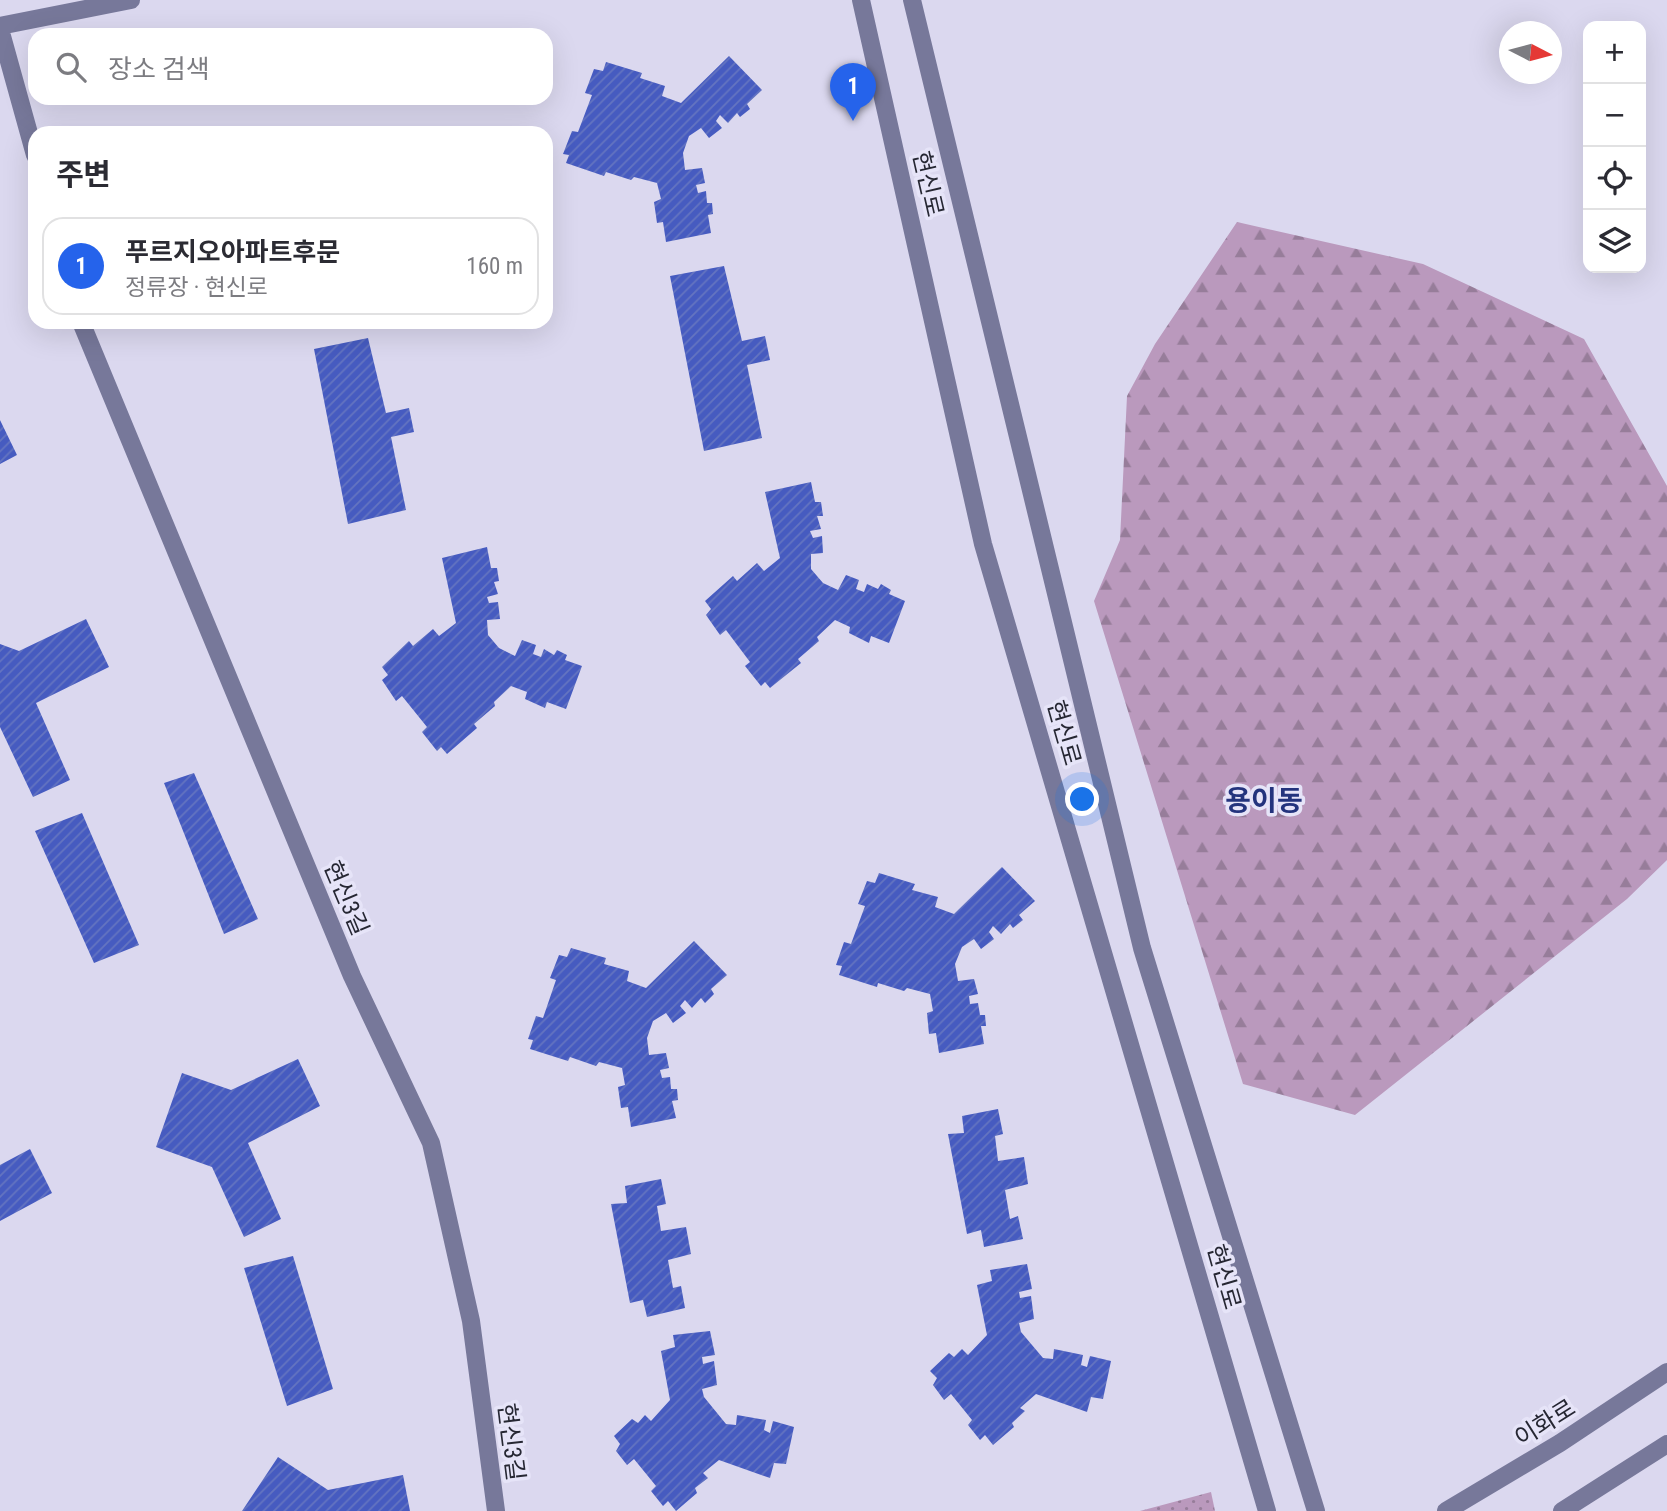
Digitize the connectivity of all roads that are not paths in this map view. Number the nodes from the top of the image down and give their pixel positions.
1 (131, 0) edge
2 (861, 0) edge
3 (912, 0) edge
4 (0, 27) edge
5 (28, 129) edge
6 (84, 329) edge
7 (1667, 1372) edge
8 (1667, 1444) edge
9 (496, 1511) edge
10 (1267, 1511) edge
11 (1316, 1511) edge
12 (1446, 1511) edge
13 (1562, 1511) edge

1 - 4 street
2 - 10 street, 현신로
3 - 11 street, 현신로
4 - 5 street
6 - 9 street, 현신3길
7 - 12 street, 이화로
8 - 13 street

